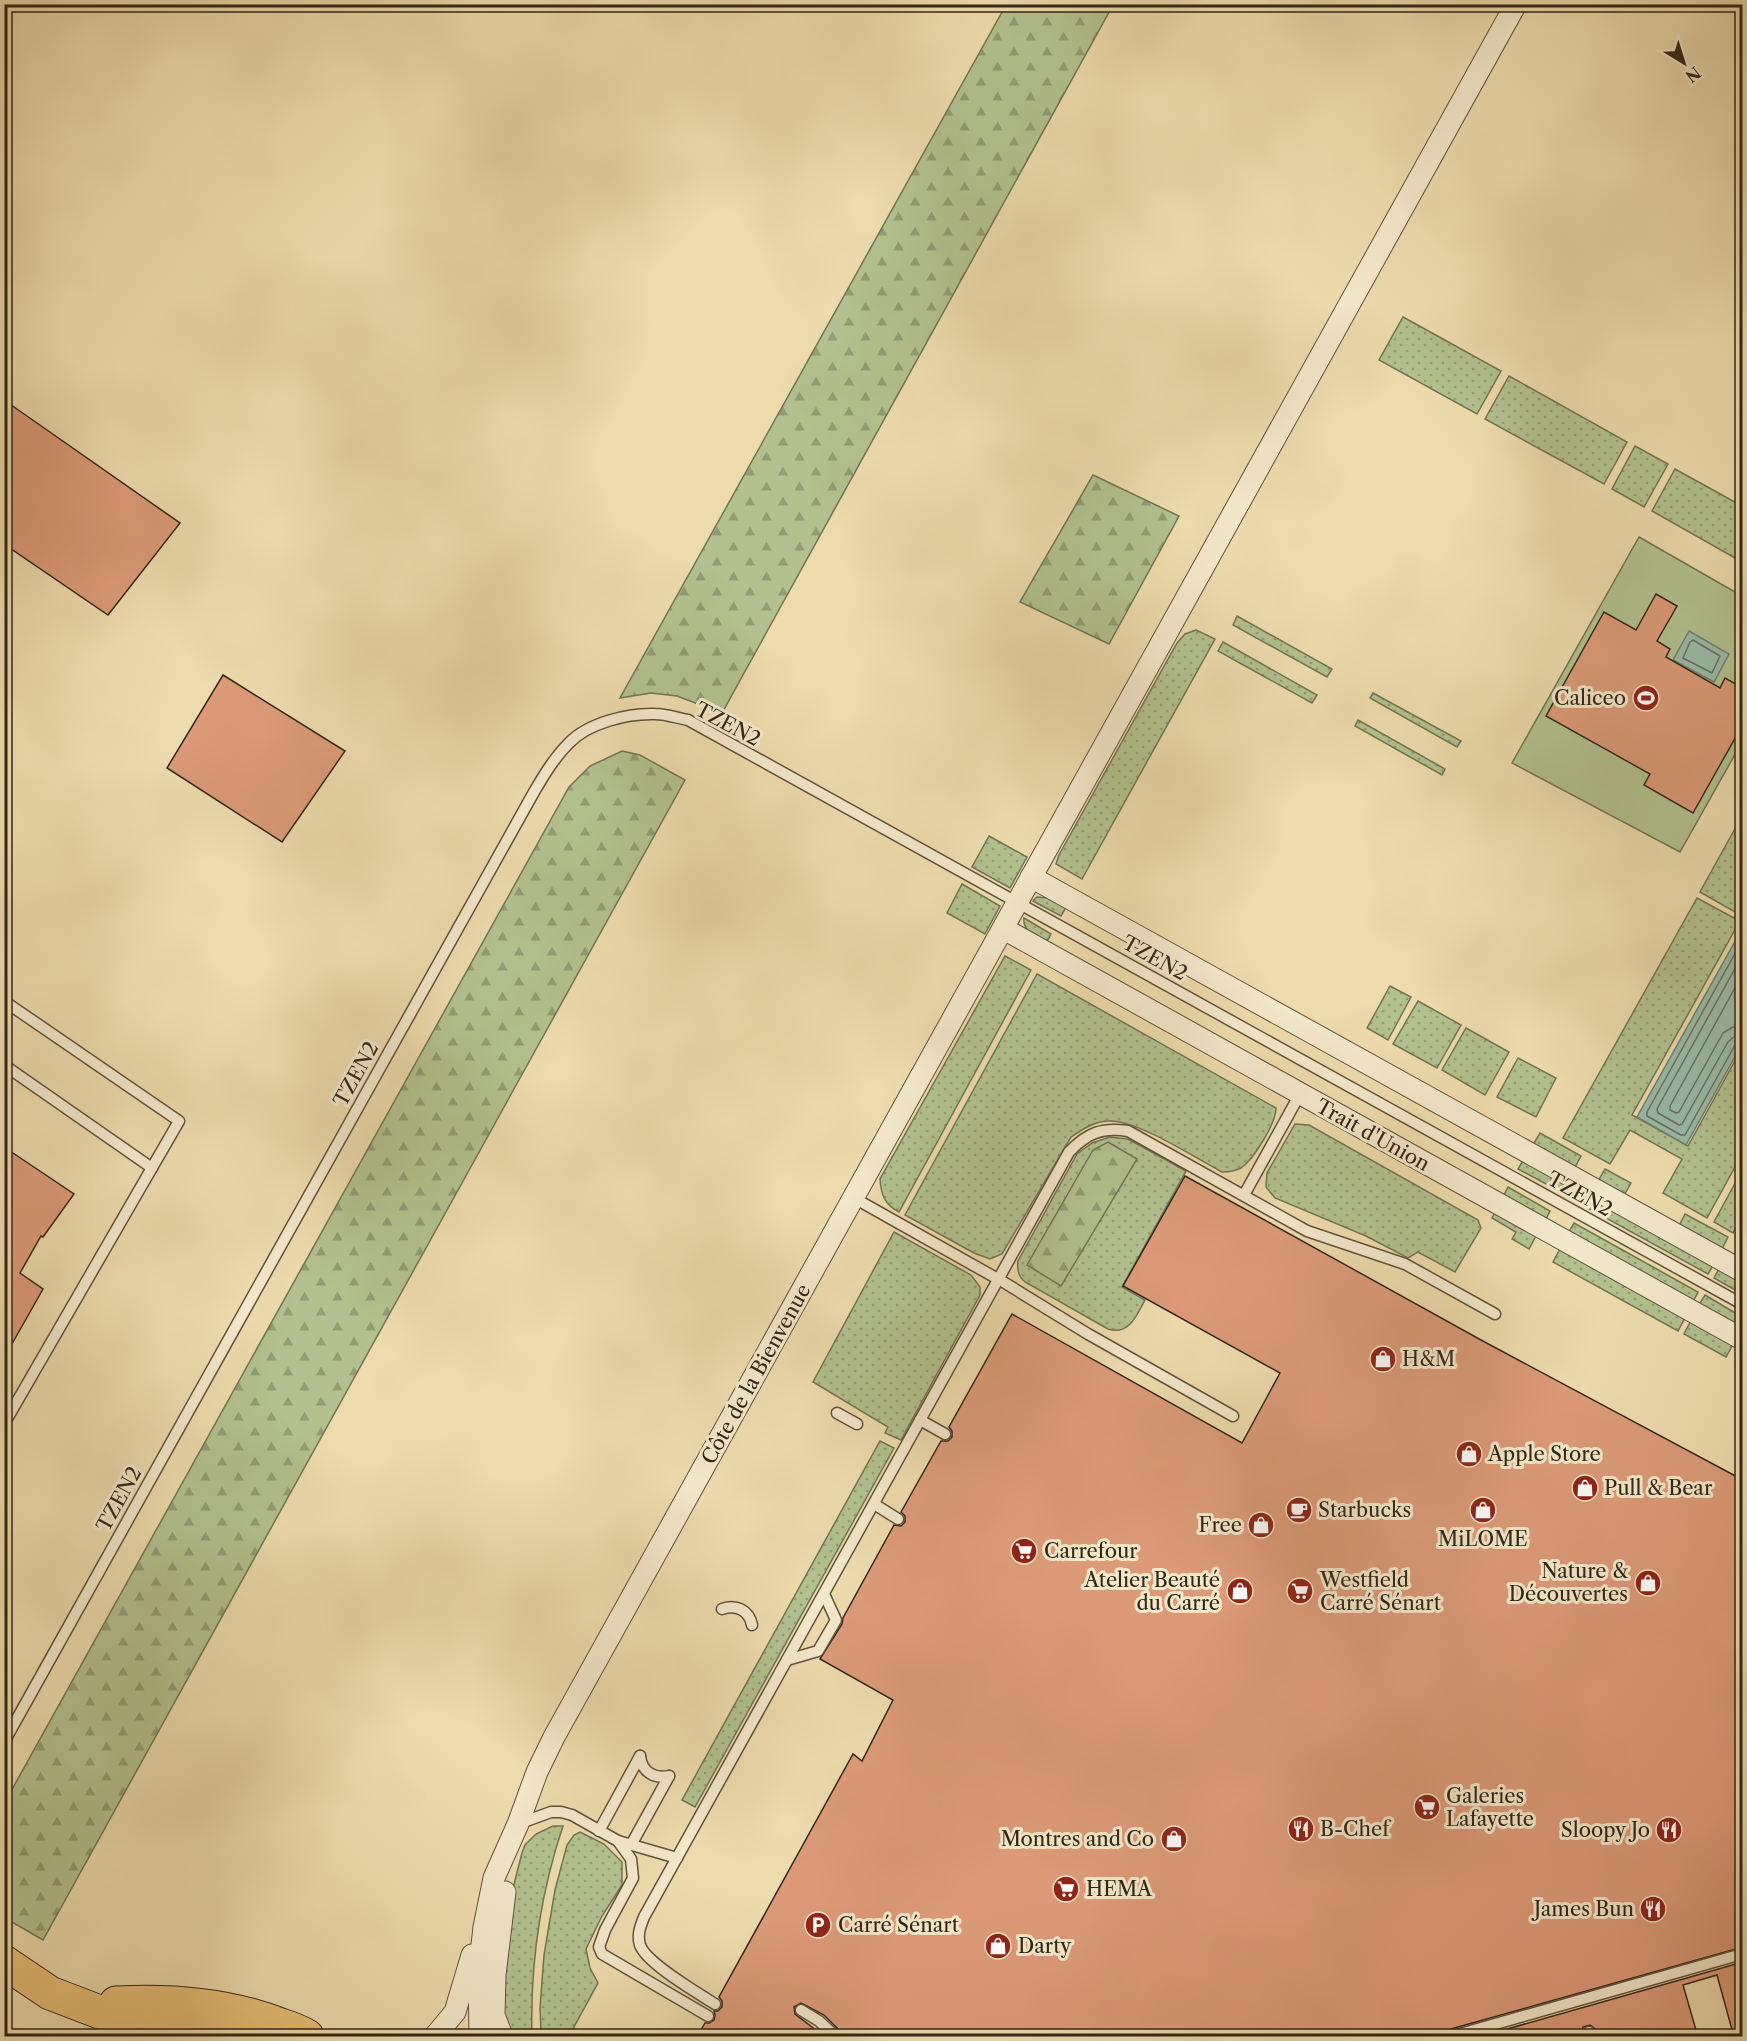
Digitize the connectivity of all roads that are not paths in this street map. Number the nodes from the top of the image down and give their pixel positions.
1 (1516, 4) edge
2 (1032, 877) junction
3 (1018, 902) junction
4 (1004, 929) junction
5 (4, 1001) edge
6 (4, 1065) edge
7 (1300, 1094) junction
8 (152, 1168) junction
9 (1244, 1195) junction
10 (854, 1198) junction
11 (1743, 1271) edge
12 (998, 1280) junction
13 (1743, 1304) edge
14 (1495, 1314) dead end
15 (1743, 1339) edge
16 (837, 1413) dead end
17 (1233, 1416) dead end
18 (920, 1420) junction
19 (857, 1424) dead end
20 (4, 1425) edge
21 (945, 1434) dead end
22 (874, 1504) junction
23 (898, 1519) dead end
24 (824, 1594) junction
25 (722, 1609) dead end
26 (752, 1625) dead end
27 (787, 1659) junction
28 (4, 1742) edge
29 (518, 1824) junction
30 (599, 1831) junction
31 (618, 1841) junction
32 (630, 1845) junction
33 (677, 1858) junction
34 (484, 1927) junction
35 (1743, 1954) edge
36 (4, 1962) edge
37 (715, 2004) dead end
38 (77, 2005) junction
39 (801, 2010) dead end
40 (708, 2016) dead end
41 (181, 2035) edge
42 (310, 2036) edge
43 (225, 2037) edge
44 (435, 2037) edge
45 (480, 2037) edge
46 (502, 2037) edge
47 (835, 2037) edge
48 (1453, 2037) edge

1 - 2 street, Côte de la Bienvenue
2 - 3 street, Côte de la Bienvenue
2 - 11 street
3 - 4 street, Côte de la Bienvenue
3 - 13 lane, TZEN2
3 - 28 lane, TZEN2
4 - 7 street, Trait d'Union
4 - 10 street, Côte de la Bienvenue
5 - 8 lane
6 - 8 lane
7 - 9 lane
7 - 15 street, Trait d'Union
8 - 20 lane
9 - 12 lane
9 - 14 lane
10 - 12 lane
10 - 29 street, Côte de la Bienvenue
12 - 17 lane
12 - 18 lane
16 - 19 lane
18 - 21 lane
18 - 22 lane
22 - 23 lane
22 - 24 lane
24 - 27 lane
24 - 27 lane
25 - 26 lane
27 - 33 lane
29 - 30 lane
29 - 34 street, Côte de la Bienvenue
29 - 46 street, Côte de la Bienvenue
30 - 31 lane
30 - 32 lane
31 - 32 lane
31 - 40 lane
32 - 33 lane
33 - 37 lane
34 - 44 street
34 - 45 street, Côte de la Bienvenue
35 - 48 lane
36 - 38 main road
38 - 41 main road
38 - 42 main road
39 - 47 lane
41 - 43 main road

